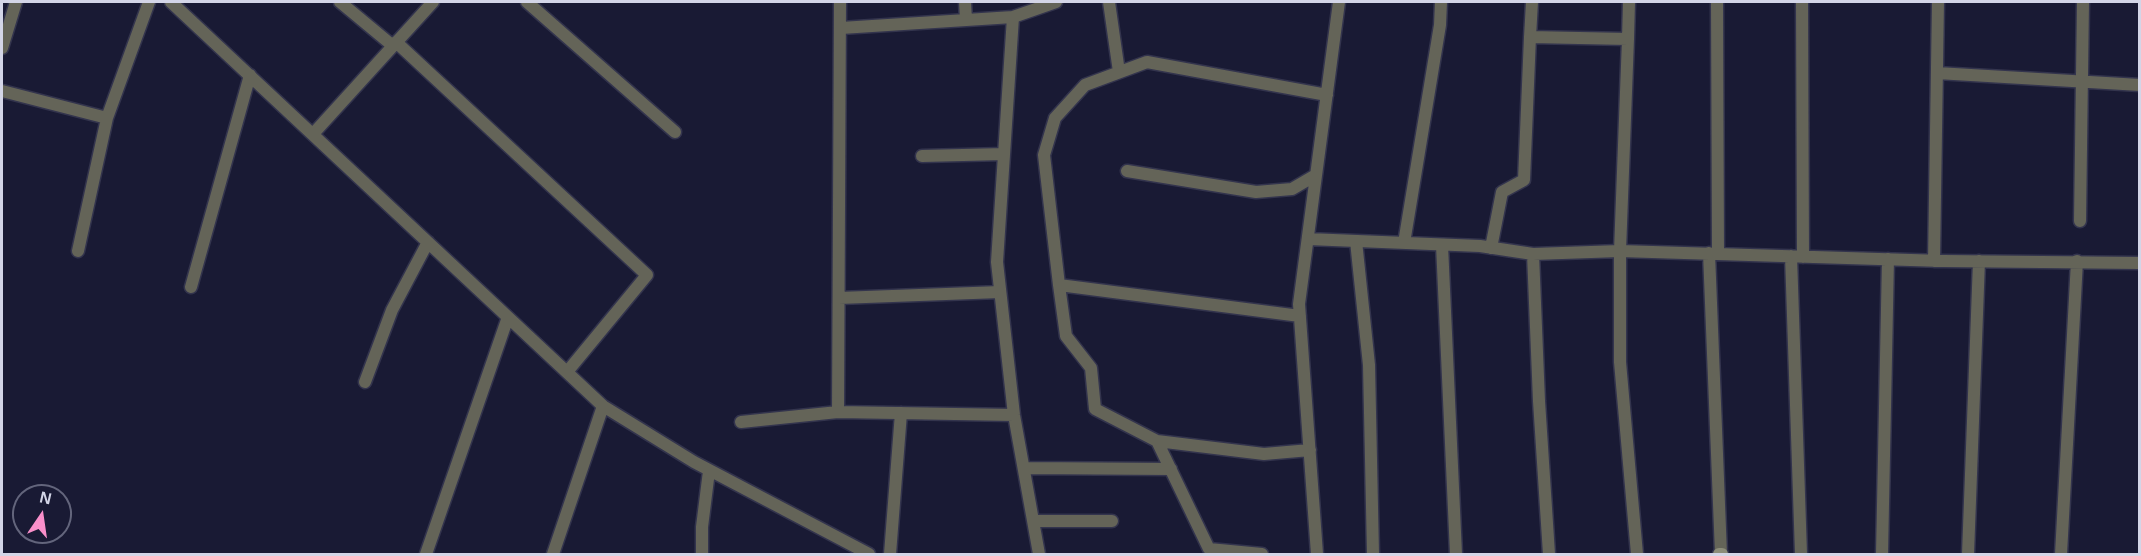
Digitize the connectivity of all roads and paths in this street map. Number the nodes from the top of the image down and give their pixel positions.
1 (16, 2) edge
2 (149, 2) edge
3 (171, 2) edge
4 (340, 2) edge
5 (433, 2) edge
6 (527, 2) edge
7 (840, 2) edge
8 (965, 2) edge
9 (1056, 2) edge
10 (1109, 2) edge
11 (1339, 2) edge
12 (1441, 2) edge
13 (1532, 2) edge
14 (1629, 2) edge
15 (1717, 2) edge
16 (1802, 2) edge
17 (1938, 2) edge
18 (2084, 2) edge
19 (1013, 16) junction
20 (966, 20) junction
21 (841, 28) junction
22 (1530, 37) junction
23 (1628, 39) junction
24 (394, 44) junction
25 (2, 48) edge
26 (1119, 72) junction
27 (1937, 73) junction
28 (250, 75) junction
29 (2084, 82) junction
30 (2139, 85) edge
31 (2, 91) edge
32 (1327, 95) junction
33 (107, 118) junction
34 (675, 132) dead end
35 (312, 134) junction
36 (1004, 154) junction
37 (922, 156) dead end
38 (1126, 171) dead end
39 (1316, 176) junction
40 (2080, 221) dead end
41 (1308, 238) junction
42 (1356, 241) junction
43 (429, 242) junction
44 (1404, 243) junction
45 (1442, 244) junction
46 (1491, 248) junction
47 (78, 251) dead end
48 (1620, 251) junction
49 (1533, 254) junction
50 (1714, 254) junction
51 (1797, 256) junction
52 (1888, 259) junction
53 (1934, 261) junction
54 (1979, 261) junction
55 (2077, 261) junction
56 (2139, 262) edge
57 (1059, 285) junction
58 (191, 287) dead end
59 (1000, 292) junction
60 (839, 298) junction
61 (1300, 316) junction
62 (508, 317) junction
63 (567, 372) junction
64 (364, 382) dead end
65 (603, 406) junction
66 (838, 412) junction
67 (901, 413) junction
68 (1014, 415) junction
69 (741, 422) dead end
70 (1157, 441) junction
71 (1310, 450) junction
72 (1024, 468) junction
73 (1171, 469) junction
74 (710, 471) junction
75 (1033, 520) junction
76 (1112, 520) dead end
77 (1215, 552) edge
78 (1721, 554) edge
79 (426, 555) edge
80 (553, 555) edge
81 (702, 555) edge
82 (869, 555) edge
83 (890, 555) edge
84 (1039, 555) edge
85 (1262, 555) edge
86 (1317, 555) edge
87 (1373, 555) edge
88 (1456, 555) edge
89 (1550, 555) edge
90 (1637, 555) edge
91 (1802, 555) edge
92 (1882, 555) edge
93 (1968, 555) edge
94 (2061, 555) edge

1 - 25 street
2 - 33 street
3 - 28 street
4 - 24 street
5 - 24 street
6 - 34 street
7 - 21 street
8 - 20 street
9 - 19 street
10 - 26 street
11 - 32 street
12 - 44 street
13 - 22 street
14 - 23 street
15 - 50 street
16 - 51 street
17 - 27 street
18 - 29 street
19 - 20 street
19 - 36 street
20 - 21 street
21 - 60 street
22 - 23 street
22 - 46 street
23 - 48 street
24 - 35 street
24 - 63 street
26 - 32 street
26 - 57 street
27 - 29 street
27 - 53 street
28 - 35 street
28 - 58 street
29 - 30 street
29 - 40 street
31 - 33 street
32 - 39 street
33 - 47 street
35 - 43 street
36 - 37 street
36 - 59 street
38 - 39 street
39 - 41 street
41 - 42 street
41 - 61 street
42 - 44 street
42 - 87 street
43 - 62 street
43 - 64 street
44 - 45 street
45 - 46 street
45 - 88 street
46 - 49 street
48 - 49 street
48 - 50 street
48 - 90 street
49 - 89 street
50 - 51 street
50 - 78 street
51 - 52 street
51 - 91 street
52 - 53 street
52 - 92 street
53 - 54 street
54 - 55 street
54 - 93 street
55 - 56 street
55 - 94 street
57 - 61 street
57 - 70 street
59 - 60 street
59 - 68 street
60 - 66 street
61 - 71 street
62 - 63 street
62 - 79 street
63 - 65 street
65 - 74 street
65 - 80 street
66 - 67 street
66 - 69 street
67 - 68 street
67 - 83 street
68 - 72 street
70 - 71 street
70 - 73 street
71 - 86 street
72 - 73 street
72 - 75 street
73 - 77 street
74 - 81 street
74 - 82 street
75 - 76 street
75 - 84 street
77 - 85 street

